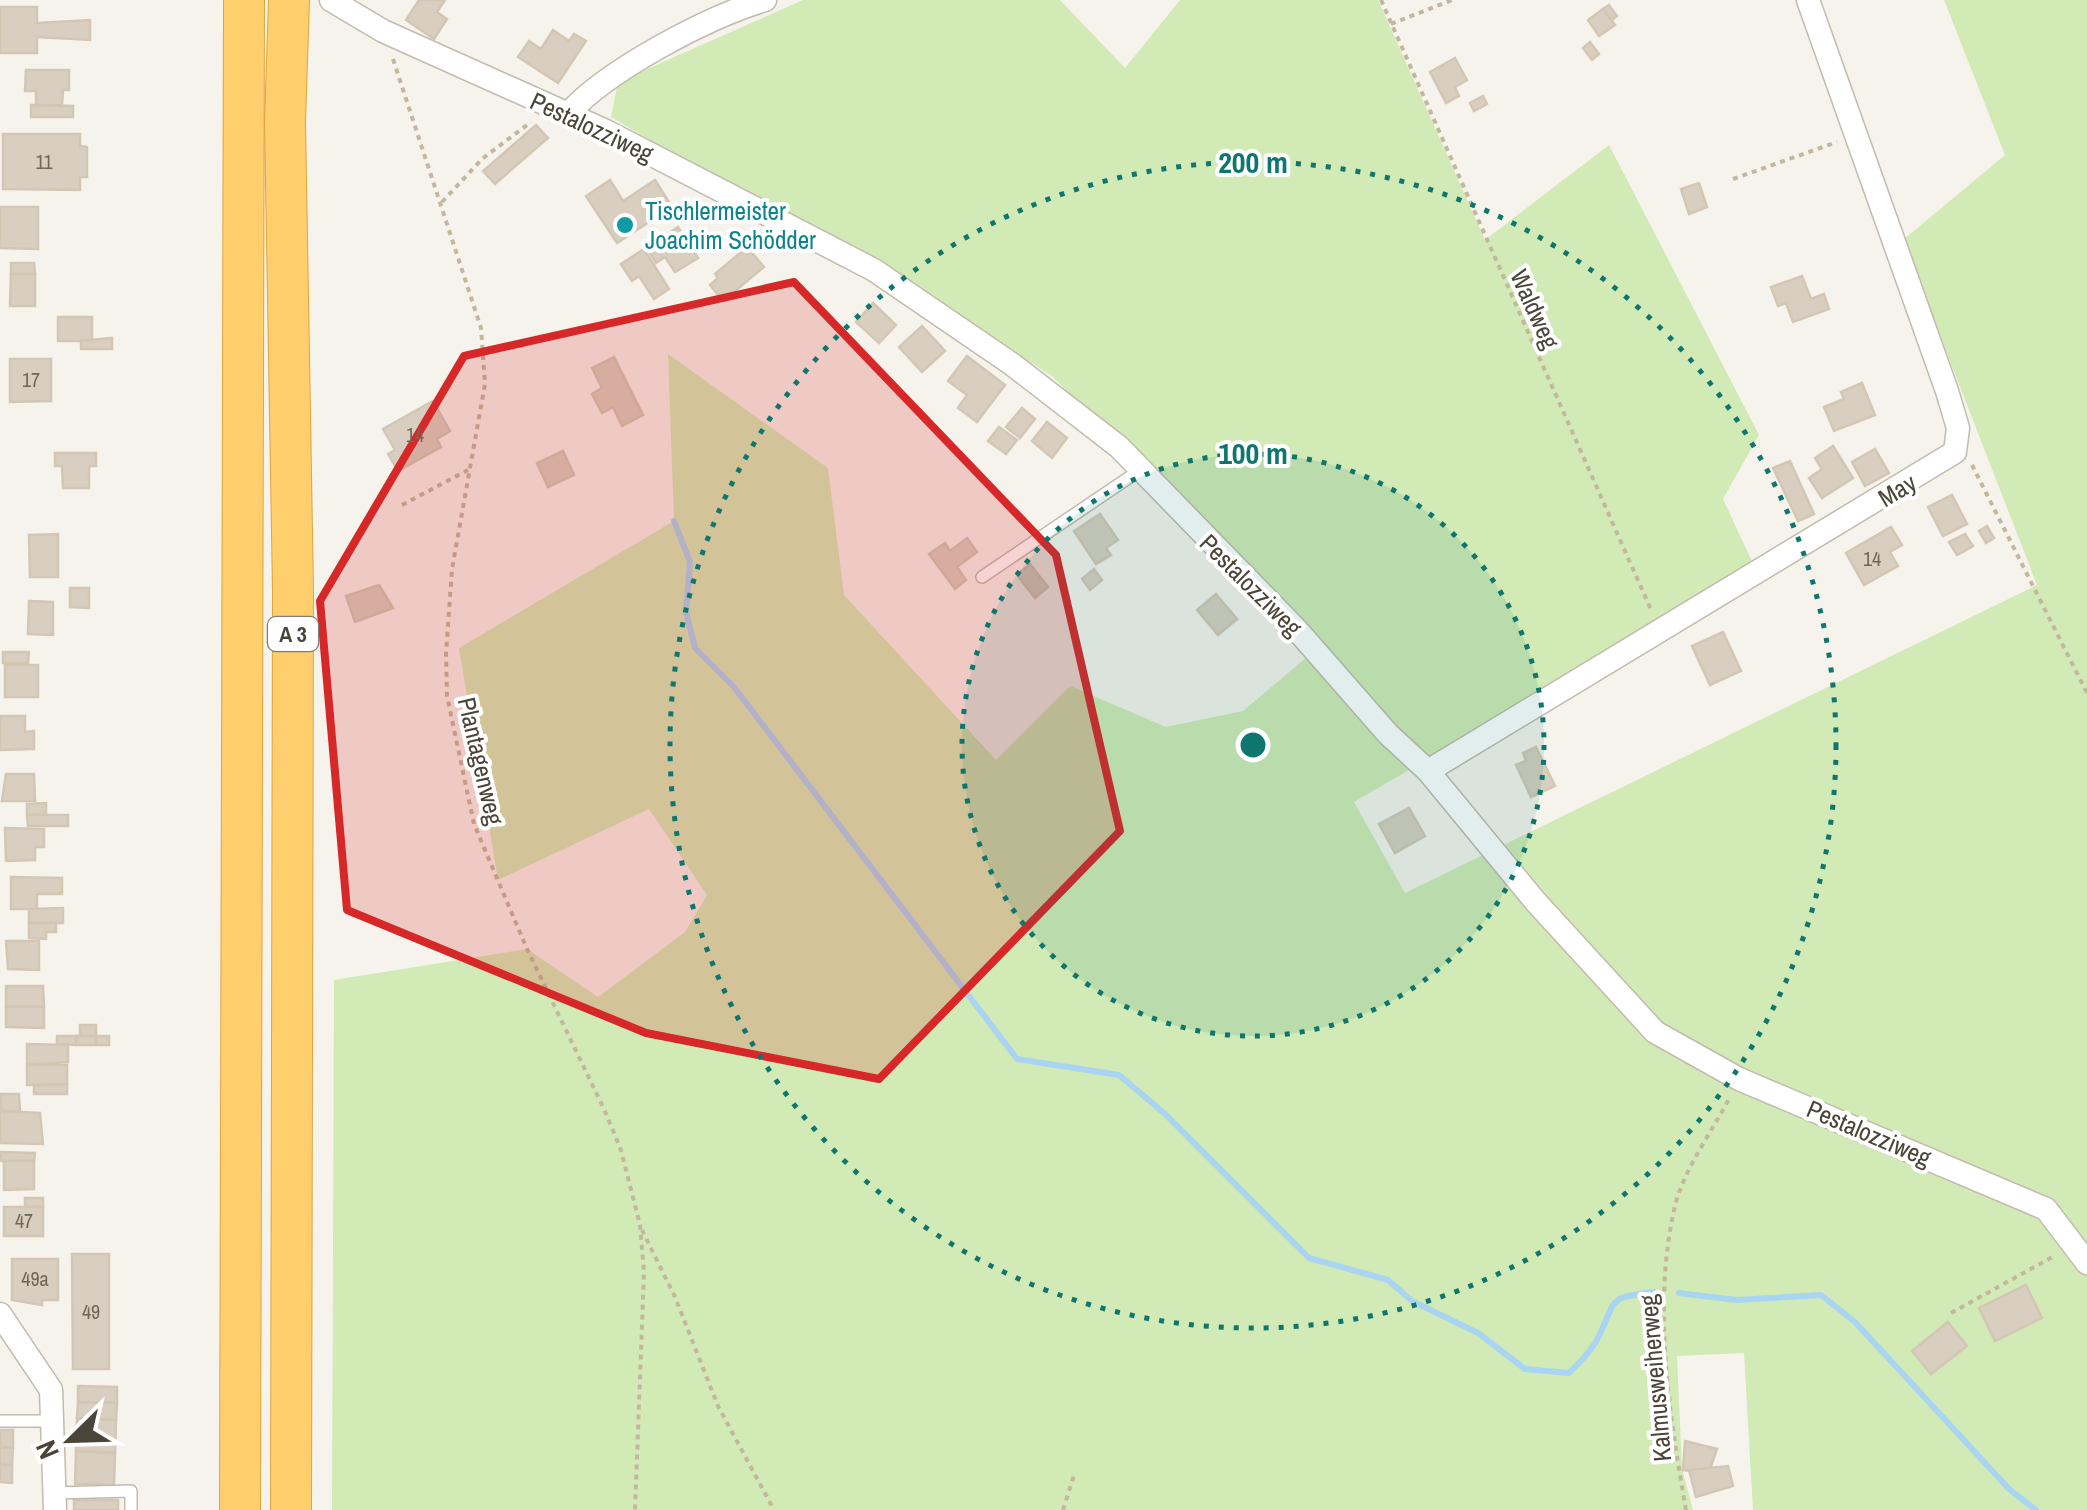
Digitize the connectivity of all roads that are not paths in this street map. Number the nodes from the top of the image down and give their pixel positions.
1 (244, 0) edge
2 (288, 0) edge
3 (331, 0) edge
4 (765, 0) edge
5 (1808, 0) edge
6 (560, 110) junction
7 (1140, 470) junction
8 (982, 577) dead end
9 (1428, 770) junction
10 (2080, 1254) edge
11 (0, 1314) edge
12 (54, 1420) junction
13 (0, 1421) edge
14 (55, 1501) edge
15 (131, 1510) edge
16 (240, 1510) edge
17 (291, 1510) edge

1 - 16 highway, A 3
2 - 17 highway, A 3
3 - 6 street, Pestalozziweg
4 - 6 street
5 - 9 street, May
6 - 7 street, Pestalozziweg
7 - 8 lane
7 - 9 street, Pestalozziweg
9 - 10 street, Pestalozziweg
11 - 12 street
12 - 13 lane
12 - 14 street
14 - 15 lane

